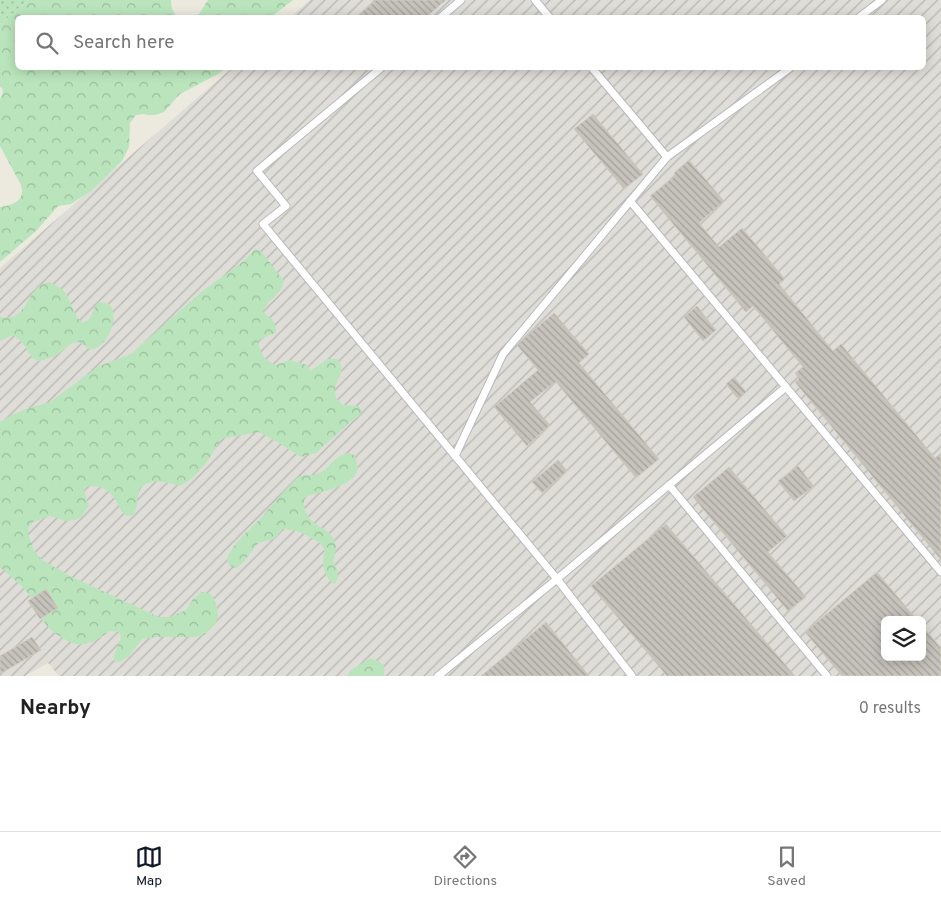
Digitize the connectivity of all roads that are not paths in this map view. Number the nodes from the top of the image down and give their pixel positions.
1 (461, 0) edge
2 (535, 0) edge
3 (882, 0) edge
4 (444, 15) edge
5 (548, 15) edge
6 (862, 15) edge
7 (379, 70) edge
8 (594, 70) edge
9 (787, 70) edge
10 (667, 157) junction
11 (630, 200) junction
12 (786, 387) junction
13 (455, 456) junction
14 (669, 485) junction
15 (941, 572) edge
16 (557, 579) junction
17 (438, 676) edge
18 (632, 676) edge
19 (827, 676) edge

1 - 4 lane
2 - 5 lane
3 - 6 lane
7 - 13 lane
8 - 10 lane
9 - 10 lane
10 - 11 lane
11 - 12 lane
11 - 13 lane
12 - 14 lane
12 - 15 lane
13 - 16 lane
14 - 16 lane
14 - 19 lane
16 - 17 lane
16 - 18 lane

